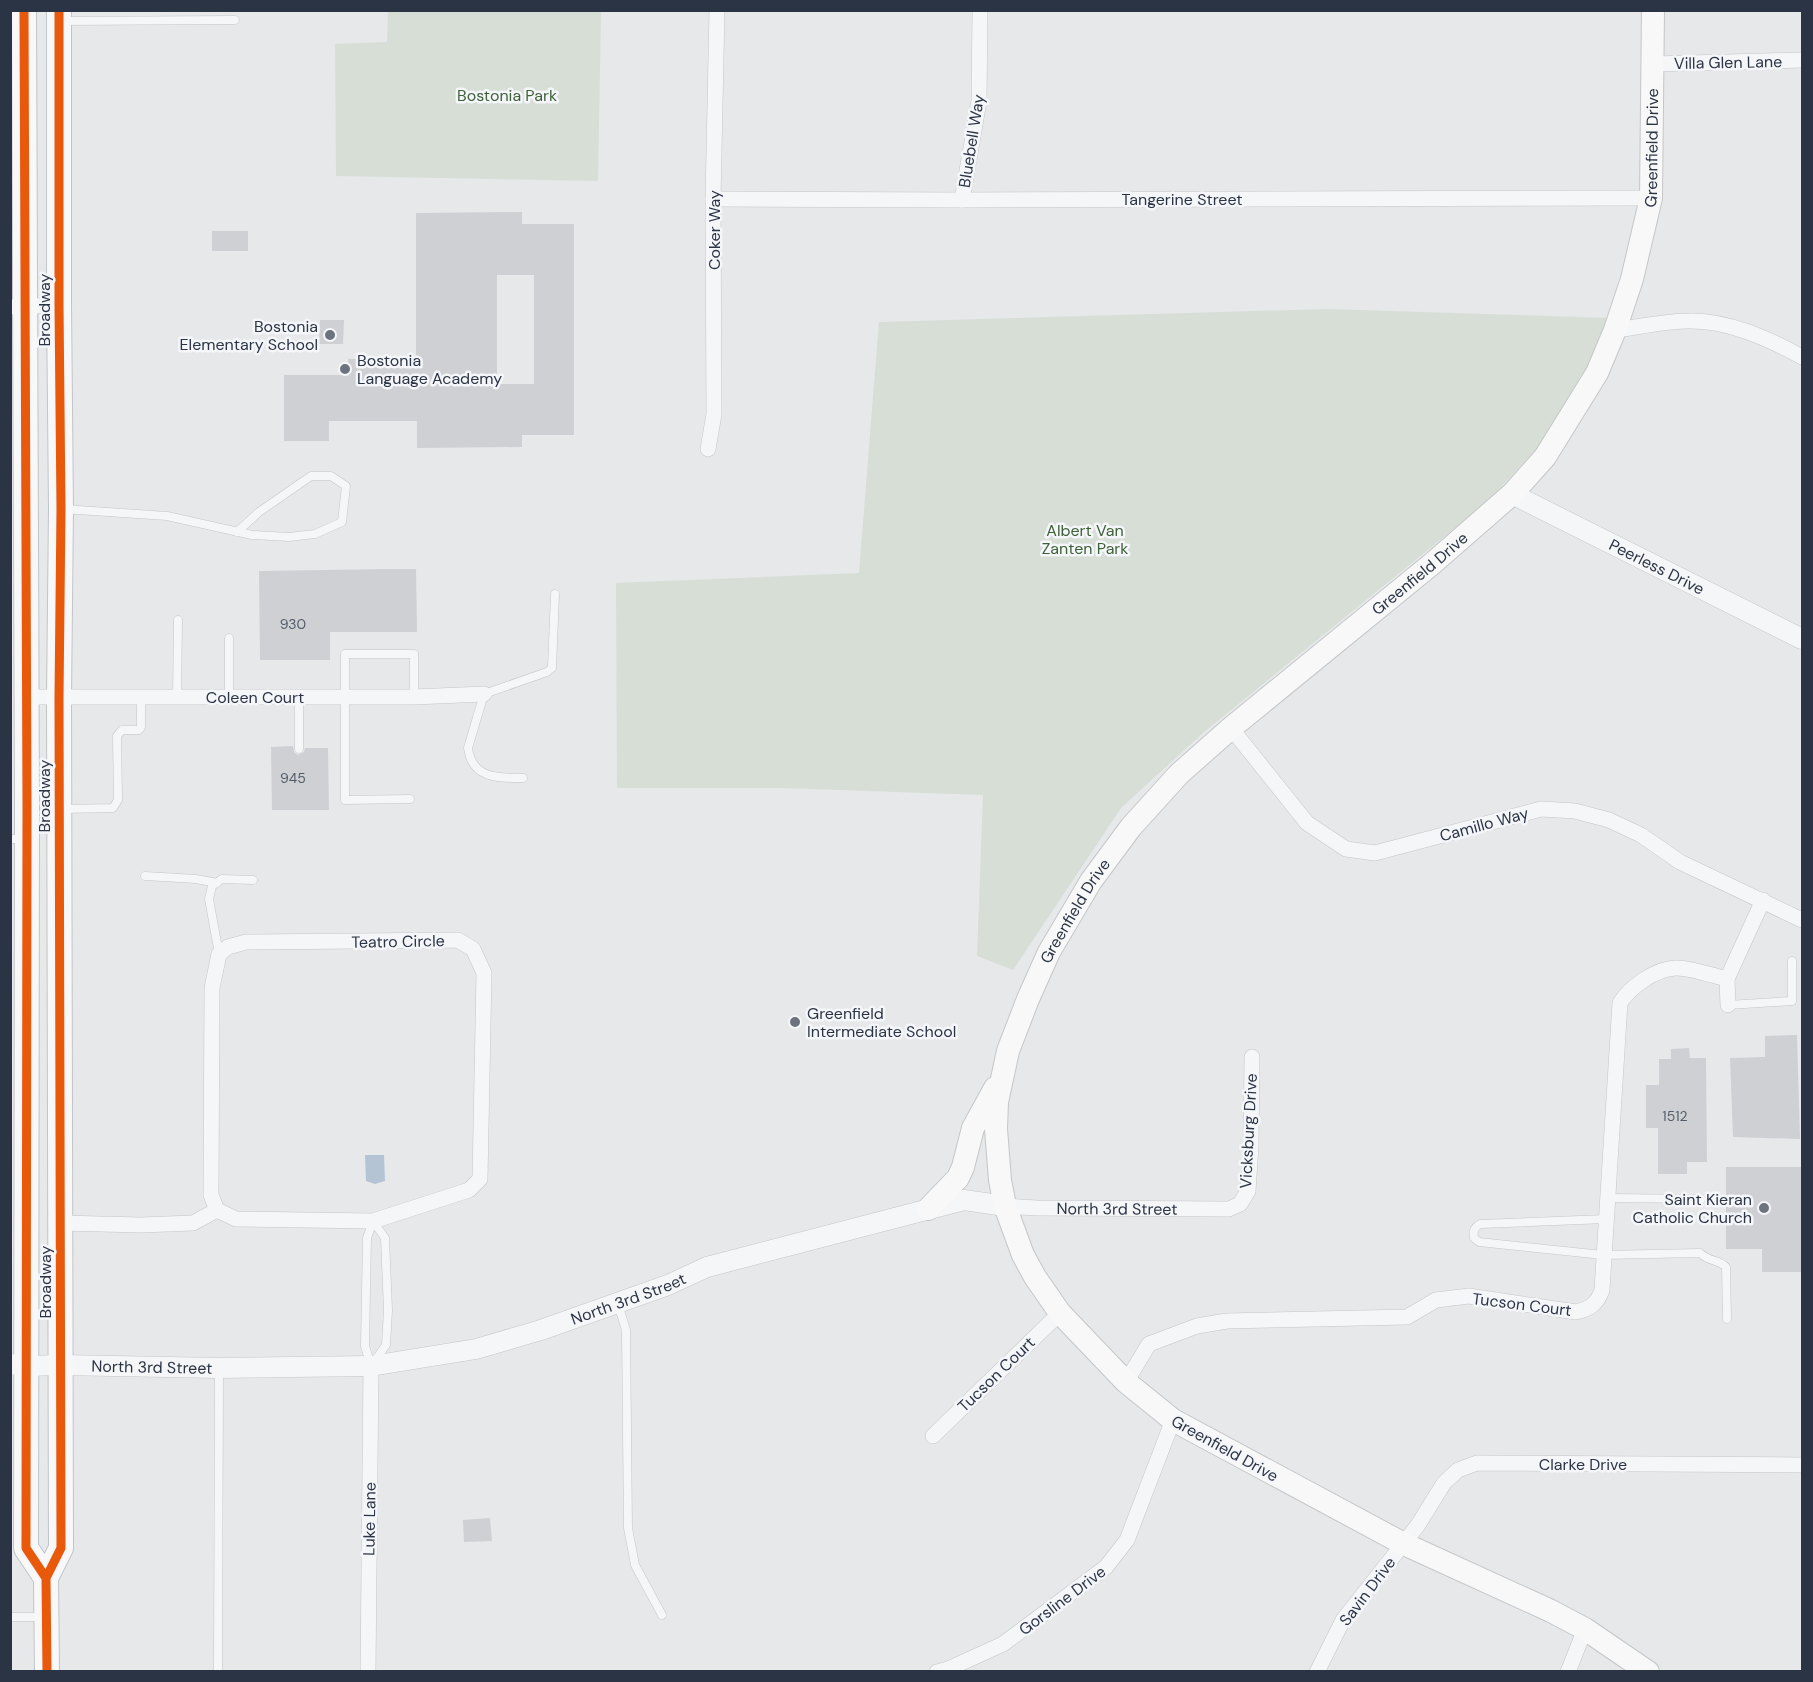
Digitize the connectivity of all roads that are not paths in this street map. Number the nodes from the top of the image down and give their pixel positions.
1 (106, 10) edge
2 (717, 10) edge
3 (980, 10) edge
4 (1653, 10) edge
5 (59, 16) edge
6 (235, 20) dead end
7 (106, 21) junction
8 (22, 22) edge
9 (1803, 60) edge
10 (1654, 64) junction
11 (1651, 198) junction
12 (713, 199) junction
13 (962, 200) junction
14 (59, 305) junction
15 (17, 307) edge
16 (1616, 330) junction
17 (1802, 355) edge
18 (708, 449) dead end
19 (1512, 494) junction
20 (61, 509) junction
21 (237, 532) junction
22 (555, 594) dead end
23 (178, 620) dead end
24 (229, 638) dead end
25 (1803, 639) edge
26 (484, 694) junction
27 (26, 697) junction
28 (59, 697) junction
29 (141, 697) junction
30 (177, 697) junction
31 (230, 697) junction
32 (299, 697) junction
33 (344, 697) junction
34 (414, 697) junction
35 (1231, 728) junction
36 (299, 749) dead end
37 (523, 778) dead end
38 (410, 799) dead end
39 (59, 809) junction
40 (19, 839) edge
41 (146, 876) dead end
42 (253, 880) dead end
43 (217, 883) junction
44 (1763, 900) junction
45 (1803, 920) edge
46 (219, 954) junction
47 (1792, 961) dead end
48 (1727, 978) junction
49 (1728, 1005) joint
50 (1252, 1057) dead end
51 (1002, 1077) junction
52 (1609, 1198) junction
53 (1701, 1199) dead end
54 (1240, 1203) joint
55 (1005, 1206) junction
56 (928, 1209) junction
57 (217, 1210) junction
58 (1606, 1219) junction
59 (373, 1221) junction
60 (60, 1222) junction
61 (1604, 1255) junction
62 (617, 1303) junction
63 (1060, 1313) junction
64 (1727, 1319) dead end
65 (19, 1365) edge
66 (60, 1365) junction
67 (371, 1366) junction
68 (219, 1368) junction
69 (1126, 1382) junction
70 (1173, 1420) junction
71 (933, 1436) dead end
72 (1803, 1465) edge
73 (1402, 1543) junction
74 (46, 1578) junction
75 (662, 1615) dead end
76 (10, 1617) edge
77 (46, 1617) junction
78 (1585, 1629) junction
79 (47, 1671) edge
80 (218, 1671) edge
81 (368, 1671) edge
82 (937, 1671) edge
83 (1317, 1671) edge
84 (1568, 1671) edge
85 (1648, 1671) edge

1 - 7 lane
2 - 12 street, Coker Way
3 - 13 street, Bluebell Way
4 - 10 main road, Greenfield Drive
5 - 7 lane
5 - 14 main road, Broadway
6 - 7 lane
8 - 15 main road, Broadway
9 - 10 street, Villa Glen Lane
10 - 11 main road, Greenfield Drive
11 - 13 street, Tangerine Street
11 - 16 main road, Greenfield Drive
12 - 13 street, Tangerine Street
12 - 18 street, Coker Way
14 - 15 street
14 - 20 main road, Broadway
15 - 27 main road, Broadway
16 - 17 street
16 - 19 main road, Greenfield Drive
19 - 25 street, Peerless Drive
19 - 35 main road, Greenfield Drive
20 - 21 lane
20 - 28 main road, Broadway
21 - 21 lane
22 - 26 lane
23 - 30 lane
24 - 31 lane
26 - 34 street, Coleen Court
26 - 37 lane
27 - 28 street, Coleen Court
27 - 40 main road, Broadway
28 - 29 street, Coleen Court
28 - 39 main road, Broadway
29 - 30 street, Coleen Court
29 - 39 lane
30 - 31 street, Coleen Court
31 - 32 street, Coleen Court
32 - 33 street, Coleen Court
32 - 36 lane
33 - 34 street, Coleen Court
33 - 34 lane
33 - 38 lane
35 - 44 street, Camillo Way
35 - 51 main road, Greenfield Drive
39 - 60 main road, Broadway
40 - 65 main road, Broadway
41 - 43 lane
42 - 43 lane
43 - 46 lane
44 - 45 street, Camillo Way
44 - 48 street
46 - 57 street
46 - 59 street, Teatro Circle
47 - 49 lane
48 - 49 street
48 - 52 street, Tucson Court
50 - 54 street, Vicksburg Drive
51 - 55 main road, Greenfield Drive
51 - 56 main road
52 - 53 lane
52 - 58 street, Tucson Court
54 - 55 street, North 3rd Street
55 - 56 street, North 3rd Street
55 - 63 main road, Greenfield Drive
56 - 62 street, North 3rd Street
57 - 59 street, Teatro Circle
57 - 60 street
58 - 61 street, Tucson Court
58 - 61 lane
59 - 67 lane
59 - 67 lane
60 - 66 main road, Broadway
61 - 64 lane
61 - 69 street, Tucson Court
62 - 67 street, North 3rd Street
62 - 75 lane
63 - 69 main road, Greenfield Drive
63 - 71 street, Tucson Court
65 - 66 street, North 3rd Street
65 - 74 main road, Broadway
66 - 68 street, North 3rd Street
66 - 74 main road, Broadway
67 - 68 street, North 3rd Street
67 - 81 street, Luke Lane
68 - 80 lane
69 - 70 main road, Greenfield Drive
70 - 73 main road, Greenfield Drive
70 - 82 street, Gorsline Drive
72 - 73 street, Clarke Drive
73 - 78 main road, Greenfield Drive
73 - 83 street, Savin Drive
74 - 77 main road, Broadway
76 - 77 lane
77 - 79 main road, Broadway
78 - 84 street
78 - 85 main road, Greenfield Drive

